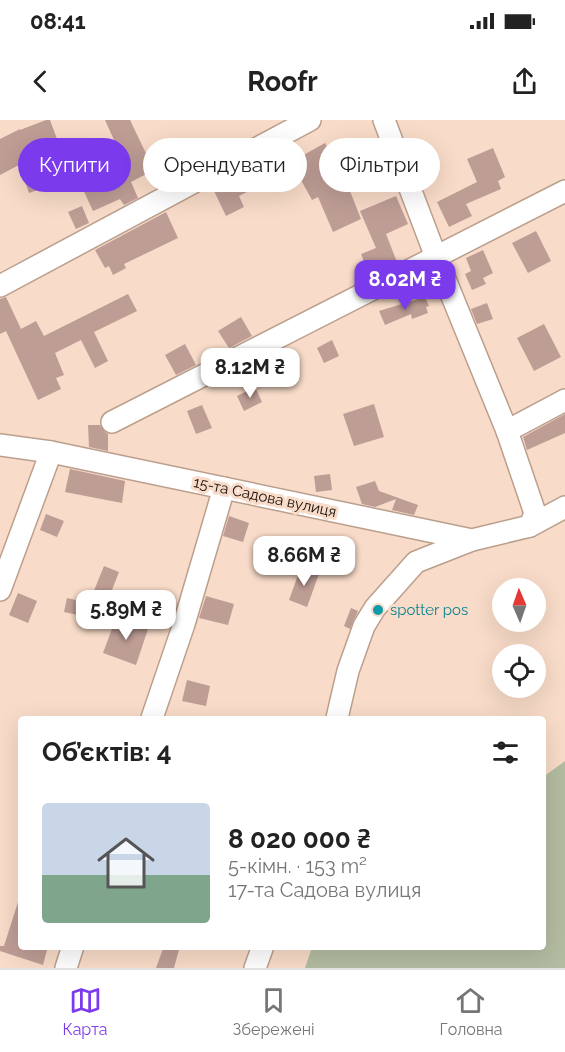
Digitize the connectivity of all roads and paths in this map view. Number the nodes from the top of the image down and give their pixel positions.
1 (310, 120) edge
2 (384, 120) edge
3 (565, 191) edge
4 (436, 257) junction
5 (0, 286) edge
6 (565, 400) edge
7 (112, 422) dead end
8 (507, 431) junction
9 (0, 445) edge
10 (51, 453) junction
11 (224, 488) junction
12 (565, 507) edge
13 (530, 525) junction
14 (472, 540) junction
15 (0, 590) edge
16 (153, 716) edge
17 (337, 716) edge
18 (72, 950) edge
19 (262, 950) edge
20 (66, 968) edge
21 (255, 968) edge

1 - 5 street
2 - 4 street
3 - 4 street
4 - 7 street
4 - 8 street
6 - 8 street
8 - 13 street
9 - 10 street, 15-та Садова вулиця
10 - 11 street, 15-та Садова вулиця
10 - 15 street
11 - 14 street, 15-та Садова вулиця
11 - 16 street
12 - 13 street, 15-та Садова вулиця
13 - 14 street, 15-та Садова вулиця
14 - 17 street
18 - 20 street
19 - 21 street

